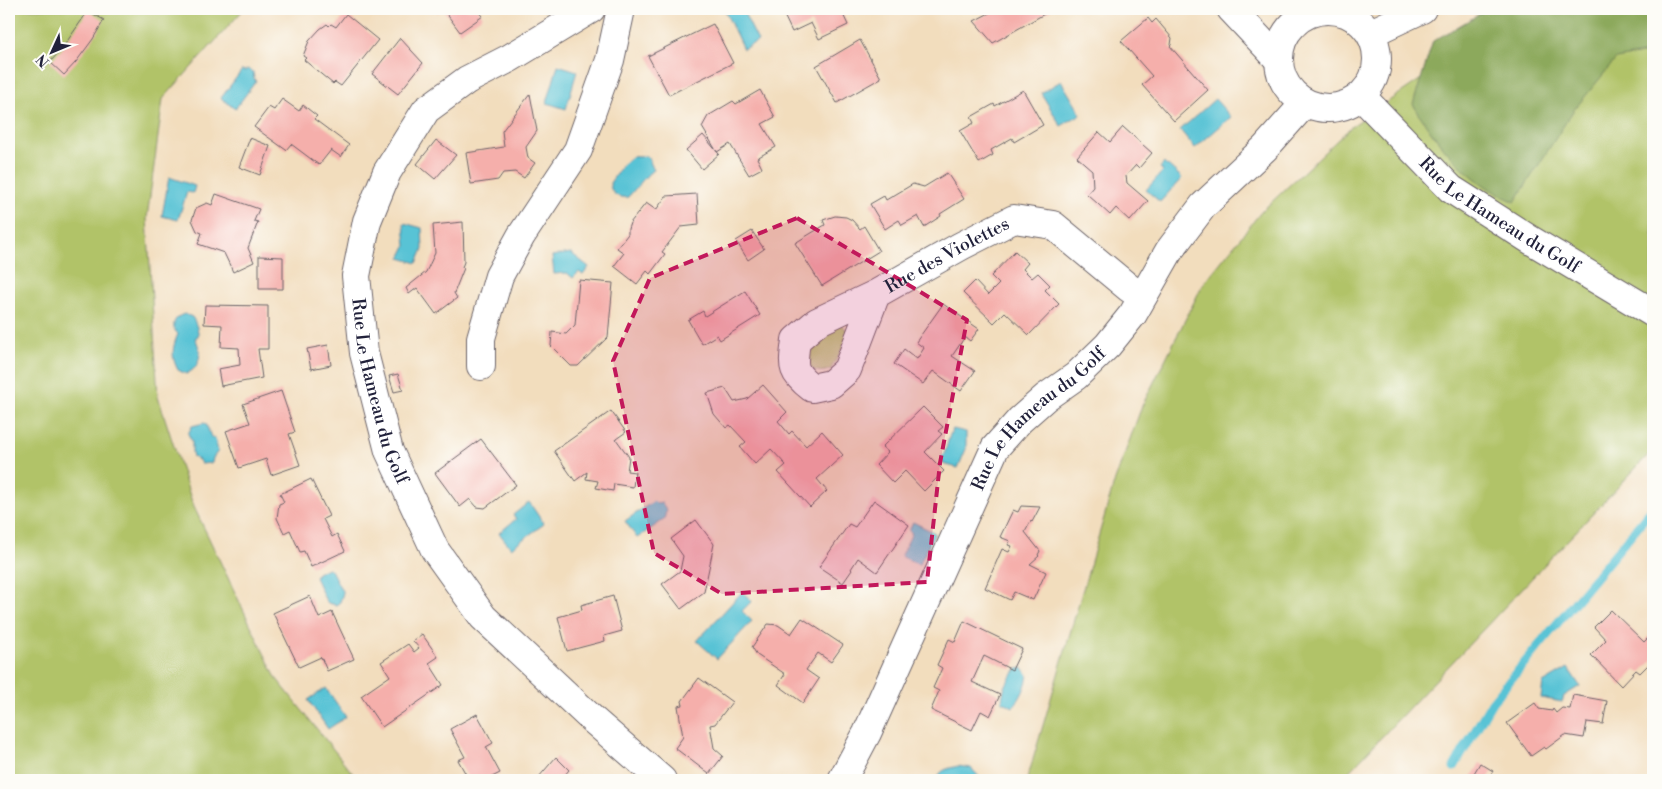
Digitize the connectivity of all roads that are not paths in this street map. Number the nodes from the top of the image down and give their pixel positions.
1 (591, 9) edge
2 (621, 9) edge
3 (1231, 9) edge
4 (1323, 9) edge
5 (1422, 9) edge
6 (1371, 33) junction
7 (1279, 60) junction
8 (1361, 96) junction
9 (1305, 102) junction
10 (876, 294) dead end
11 (1142, 297) junction
12 (1653, 313) edge
13 (481, 366) dead end
14 (662, 780) edge
15 (842, 780) edge

1 - 14 street, Rue Le Hameau du Golf
2 - 13 street
3 - 7 street
4 - 6 street
4 - 7 street
5 - 6 street
6 - 8 street
7 - 9 street
8 - 9 street
8 - 12 street, Rue Le Hameau du Golf
9 - 11 street, Rue Le Hameau du Golf
10 - 11 street, Rue des Violettes
11 - 15 street, Rue Le Hameau du Golf

